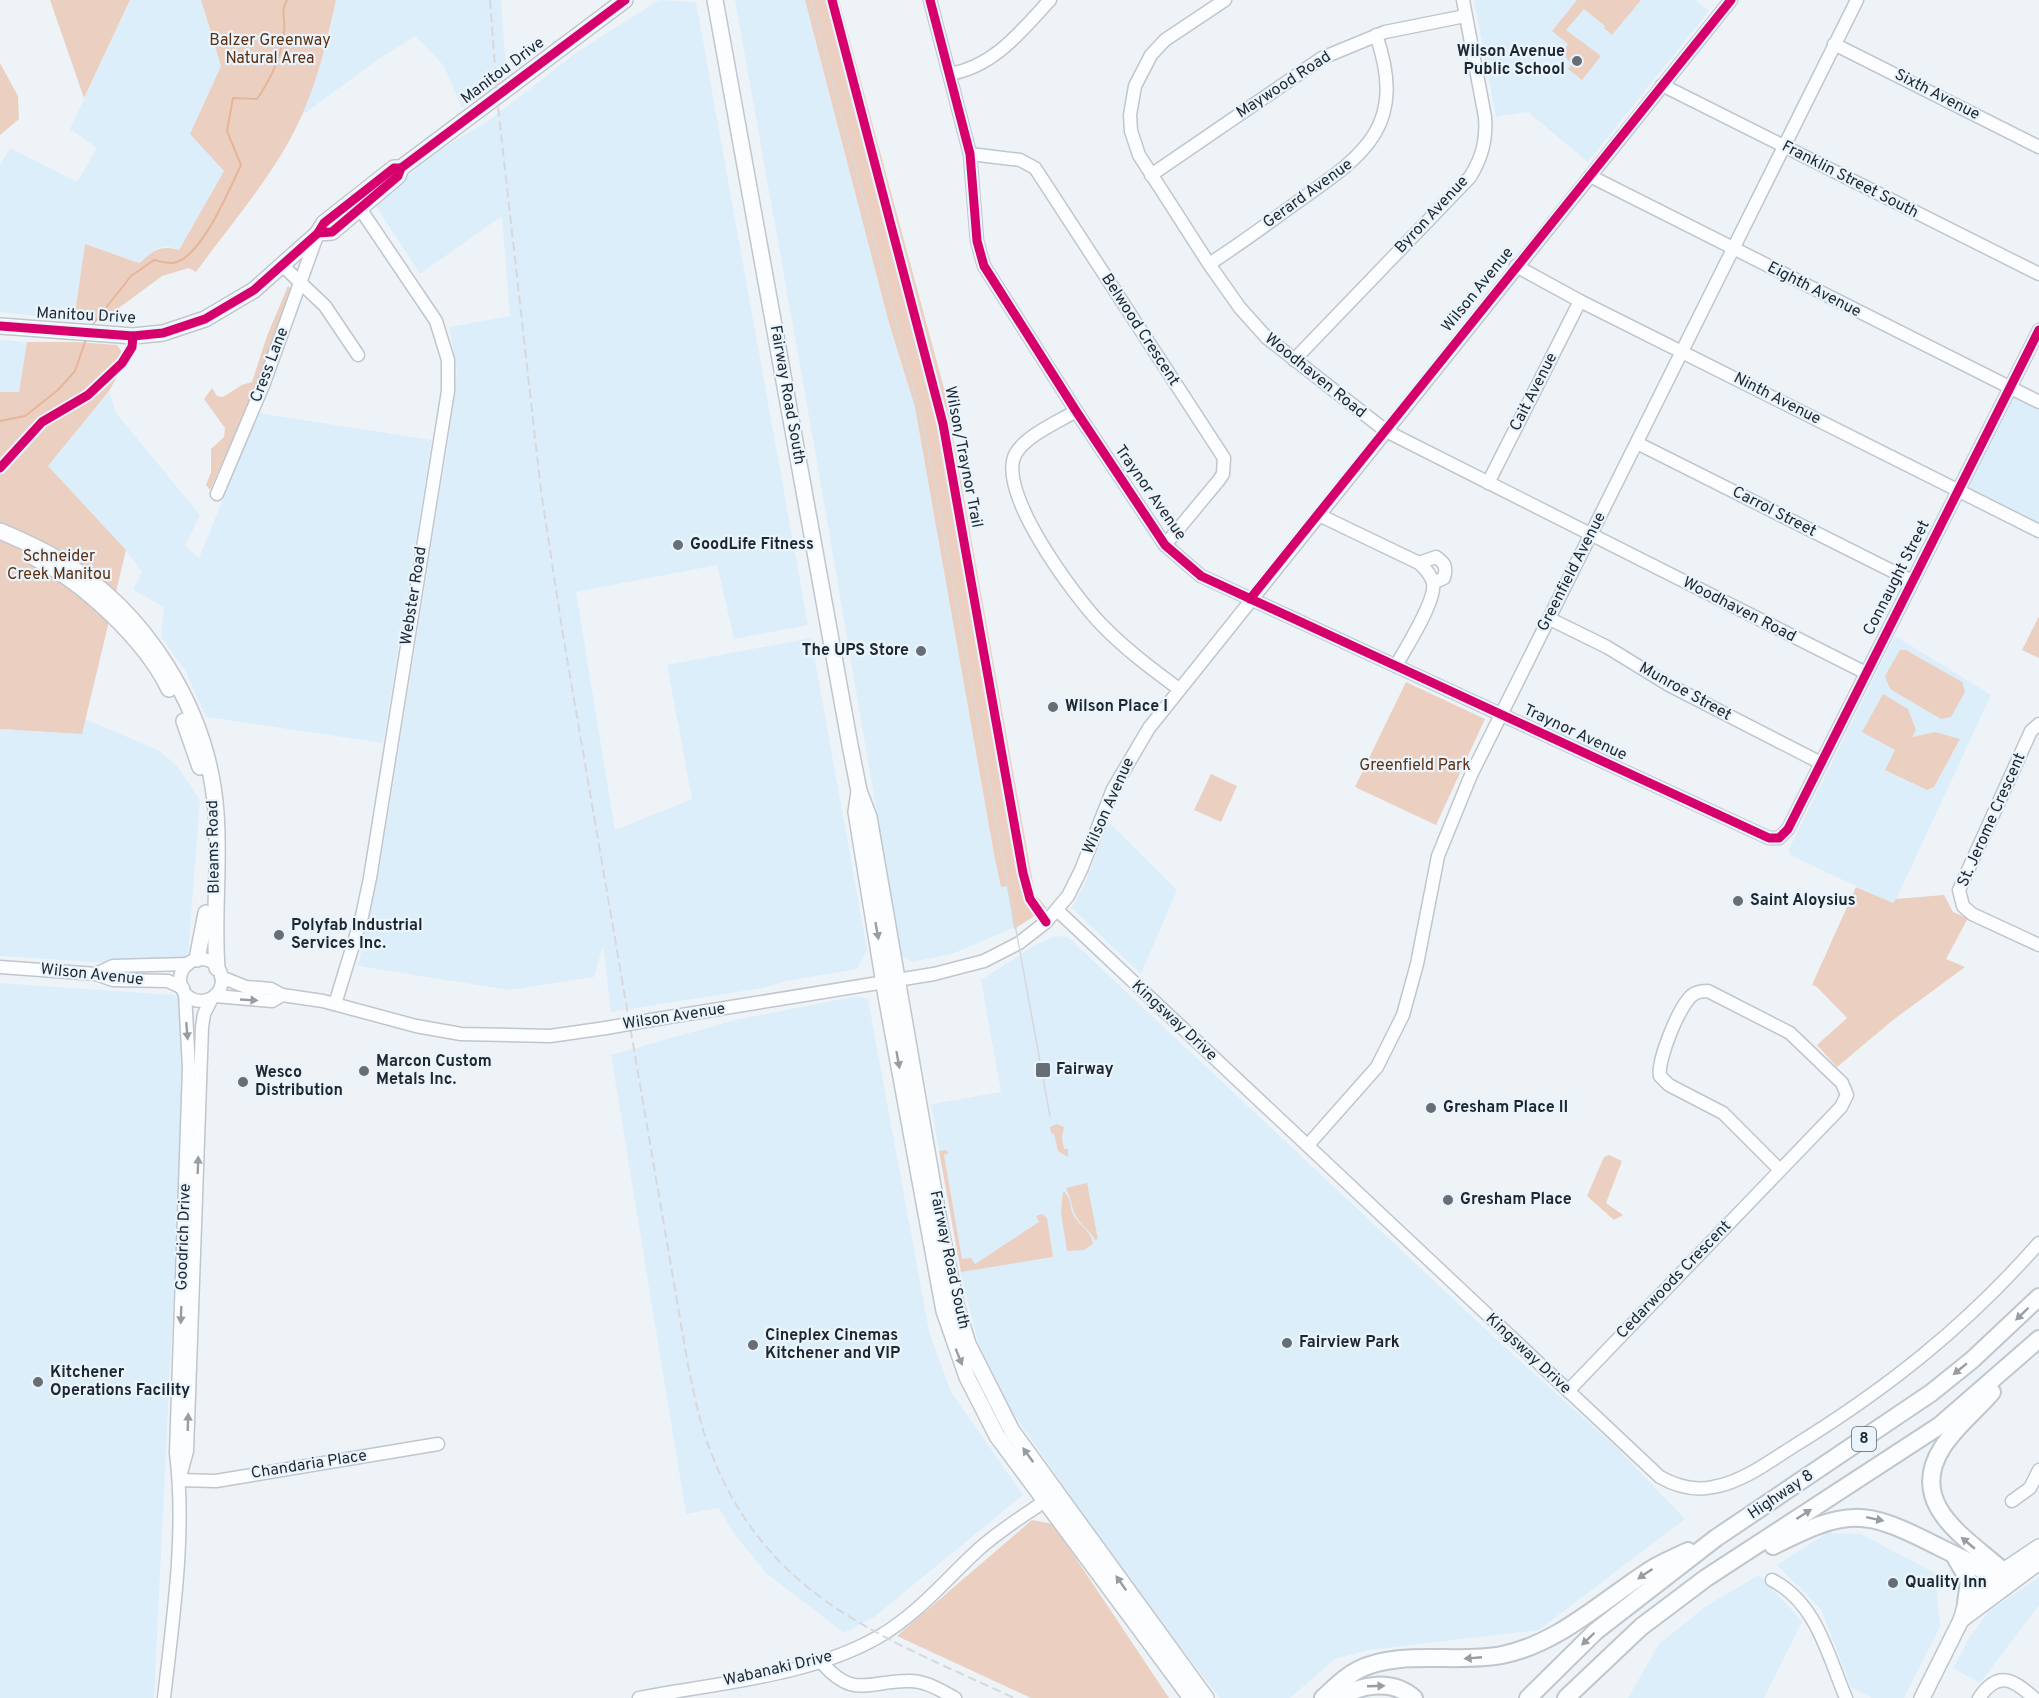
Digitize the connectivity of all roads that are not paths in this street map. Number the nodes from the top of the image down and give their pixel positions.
1 (625, 0) edge
2 (930, 0) edge
3 (1050, 0) edge
4 (1225, 0) edge
5 (1463, 0) edge
6 (1731, 0) edge
7 (1857, 0) edge
8 (714, 1) edge
9 (1466, 16) junction
10 (1376, 35) junction
11 (1834, 44) junction
12 (950, 74) junction
13 (1662, 85) junction
14 (1784, 147) junction
15 (2039, 147) edge
16 (970, 154) junction
17 (401, 168) junction
18 (1151, 175) junction
19 (1590, 176) junction
20 (359, 207) junction
21 (318, 233) junction
22 (1733, 249) junction
23 (1209, 264) junction
24 (283, 266) junction
25 (1516, 266) junction
26 (2039, 274) edge
27 (301, 283) junction
28 (1580, 301) junction
29 (0, 326) edge
30 (2039, 330) edge
31 (1683, 351) junction
32 (358, 355) dead end
33 (1294, 360) junction
34 (2010, 388) junction
35 (2039, 402) edge
36 (1076, 411) junction
37 (1386, 431) junction
38 (1637, 443) junction
39 (1488, 483) junction
40 (1959, 490) junction
41 (217, 494) dead end
42 (1319, 515) junction
43 (0, 531) edge
44 (2039, 531) edge
45 (1591, 535) junction
46 (0, 542) edge
47 (1165, 545) junction
48 (1419, 563) junction
49 (1912, 581) junction
50 (1433, 583) junction
51 (1250, 599) junction
52 (1550, 619) junction
53 (1396, 666) junction
54 (1866, 673) junction
55 (1179, 689) junction
56 (1499, 715) junction
57 (2039, 724) edge
58 (1821, 763) junction
59 (1779, 838) joint
60 (1057, 910) junction
61 (2039, 945) edge
62 (193, 961) junction
63 (0, 967) edge
64 (219, 972) junction
65 (96, 974) junction
66 (891, 980) junction
67 (184, 991) junction
68 (282, 995) junction
69 (213, 998) junction
70 (335, 1004) junction
71 (1308, 1145) junction
72 (1780, 1170) junction
73 (2039, 1243) edge
74 (2039, 1297) edge
75 (2039, 1339) edge
76 (2016, 1360) junction
77 (1568, 1391) junction
78 (438, 1444) dead end
79 (2039, 1470) edge
80 (179, 1480) junction
81 (1045, 1501) junction
82 (2012, 1501) dead end
83 (1716, 1538) junction
84 (2039, 1546) edge
85 (1954, 1554) junction
86 (1738, 1558) junction
87 (2039, 1562) edge
88 (2003, 1579) junction
89 (1772, 1581) dead end
90 (1966, 1602) junction
91 (1961, 1620) junction
92 (822, 1663) junction
93 (164, 1698) edge
94 (639, 1698) edge
95 (955, 1698) edge
96 (1191, 1698) edge
97 (1206, 1698) edge
98 (1323, 1698) edge
99 (1338, 1698) edge
100 (1414, 1698) edge
101 (1528, 1698) edge
102 (1566, 1698) edge
103 (1846, 1698) edge
104 (1922, 1698) edge
105 (1979, 1698) edge
106 (2034, 1698) edge

1 - 17 main road, Manitou Drive
2 - 12 street, Traynor Avenue
3 - 12 street
4 - 18 street, Woodhaven Road
5 - 9 street, Byron Avenue
6 - 13 street, Wilson Avenue
7 - 11 street, Greenfield Avenue
8 - 66 main road, Fairway Road South
9 - 10 street, Maywood Road
9 - 33 street, Byron Avenue
10 - 18 street, Maywood Road
10 - 23 street, Gerard Avenue
11 - 14 street, Greenfield Avenue
11 - 15 street, Sixth Avenue
12 - 16 street, Traynor Avenue
13 - 14 street, Franklin Street South
13 - 19 street, Wilson Avenue
14 - 22 street, Greenfield Avenue
14 - 26 street, Franklin Street South
16 - 36 street, Traynor Avenue
16 - 47 street, Belwood Crescent
17 - 20 main road, Manitou Drive
17 - 21 main road, Manitou Drive
18 - 23 street, Woodhaven Road
19 - 22 street, Eighth Avenue
19 - 25 street, Wilson Avenue
20 - 21 main road, Manitou Drive
20 - 70 street, Webster Road
21 - 24 main road, Manitou Drive
21 - 27 street, Cress Lane
22 - 31 street, Greenfield Avenue
22 - 34 street, Eighth Avenue
23 - 33 street, Woodhaven Road
24 - 27 street
24 - 29 main road, Manitou Drive
25 - 28 street, Ninth Avenue
25 - 37 street, Wilson Avenue
27 - 32 street
27 - 41 street, Cress Lane
28 - 31 street, Ninth Avenue
28 - 39 street, Cait Avenue
30 - 34 street, Connaught Street
31 - 38 street, Greenfield Avenue
31 - 40 street, Ninth Avenue
33 - 37 street, Woodhaven Road
34 - 35 street, Eighth Avenue
34 - 40 street, Connaught Street
36 - 47 street, Traynor Avenue
36 - 55 street
37 - 39 street, Woodhaven Road
37 - 42 street, Wilson Avenue
38 - 45 street, Greenfield Avenue
38 - 49 street, Carrol Street
39 - 45 street, Woodhaven Road
40 - 44 street, Ninth Avenue
40 - 49 street, Connaught Street
42 - 48 street
42 - 51 street, Wilson Avenue
43 - 64 main road, Bleams Road
45 - 52 street, Greenfield Avenue
45 - 54 street, Woodhaven Road
46 - 62 main road, Bleams Road
47 - 51 street, Traynor Avenue
48 - 50 street
48 - 50 street
49 - 54 street, Connaught Street
50 - 53 street
51 - 53 street, Traynor Avenue
51 - 55 street, Wilson Avenue
52 - 56 street, Greenfield Avenue
52 - 58 street, Munroe Street
53 - 56 street, Traynor Avenue
54 - 58 street, Connaught Street
55 - 60 street, Wilson Avenue
56 - 59 street, Traynor Avenue
56 - 71 street, Greenfield Avenue
57 - 61 street, St. Jerome Crescent
58 - 59 street, Connaught Street
60 - 66 street, Wilson Avenue
60 - 71 street, Kingsway Drive
62 - 64 street, Wilson Avenue
62 - 65 street
62 - 67 street
63 - 65 street, Wilson Avenue
64 - 68 street, Wilson Avenue
64 - 69 street
65 - 67 street, Wilson Avenue
66 - 70 street, Wilson Avenue, bridge
66 -> 81 main road, Fairway Road South
97 -> 66 main road, Fairway Road South
67 - 69 street, Wilson Avenue
67 -> 80 street, Goodrich Drive
69 -> 68 street, Wilson Avenue
68 - 70 street, Wilson Avenue
80 -> 69 street, Goodrich Drive
71 - 77 street, Kingsway Drive
72 - 72 street, Cedarwoods Crescent
72 - 77 street, Cedarwoods Crescent
73 - 77 street, Kingsway Drive
74 -> 83 highway, Highway 8 / 8
75 - 76 highway, Highway 8 / 8
86 -> 76 highway, Highway 8 / 8
88 -> 76 highway
78 - 80 street, Chandaria Place
79 - 82 street
80 - 93 street, Goodrich Drive
81 - 92 street, Wabanaki Drive
81 - 96 main road, Fairway Road South
83 -> 98 highway
83 -> 101 highway, Highway 8 / 8
84 - 88 main road
86 -> 85 highway
85 - 88 highway
85 - 90 highway
86 - 102 highway, Highway 8 / 8
87 - 88 main road
88 - 90 main road
88 - 91 main road
89 - 103 street
90 - 91 main road
91 - 104 main road
92 - 94 street, Wabanaki Drive
92 - 95 street
99 -> 100 highway
105 - 106 street

